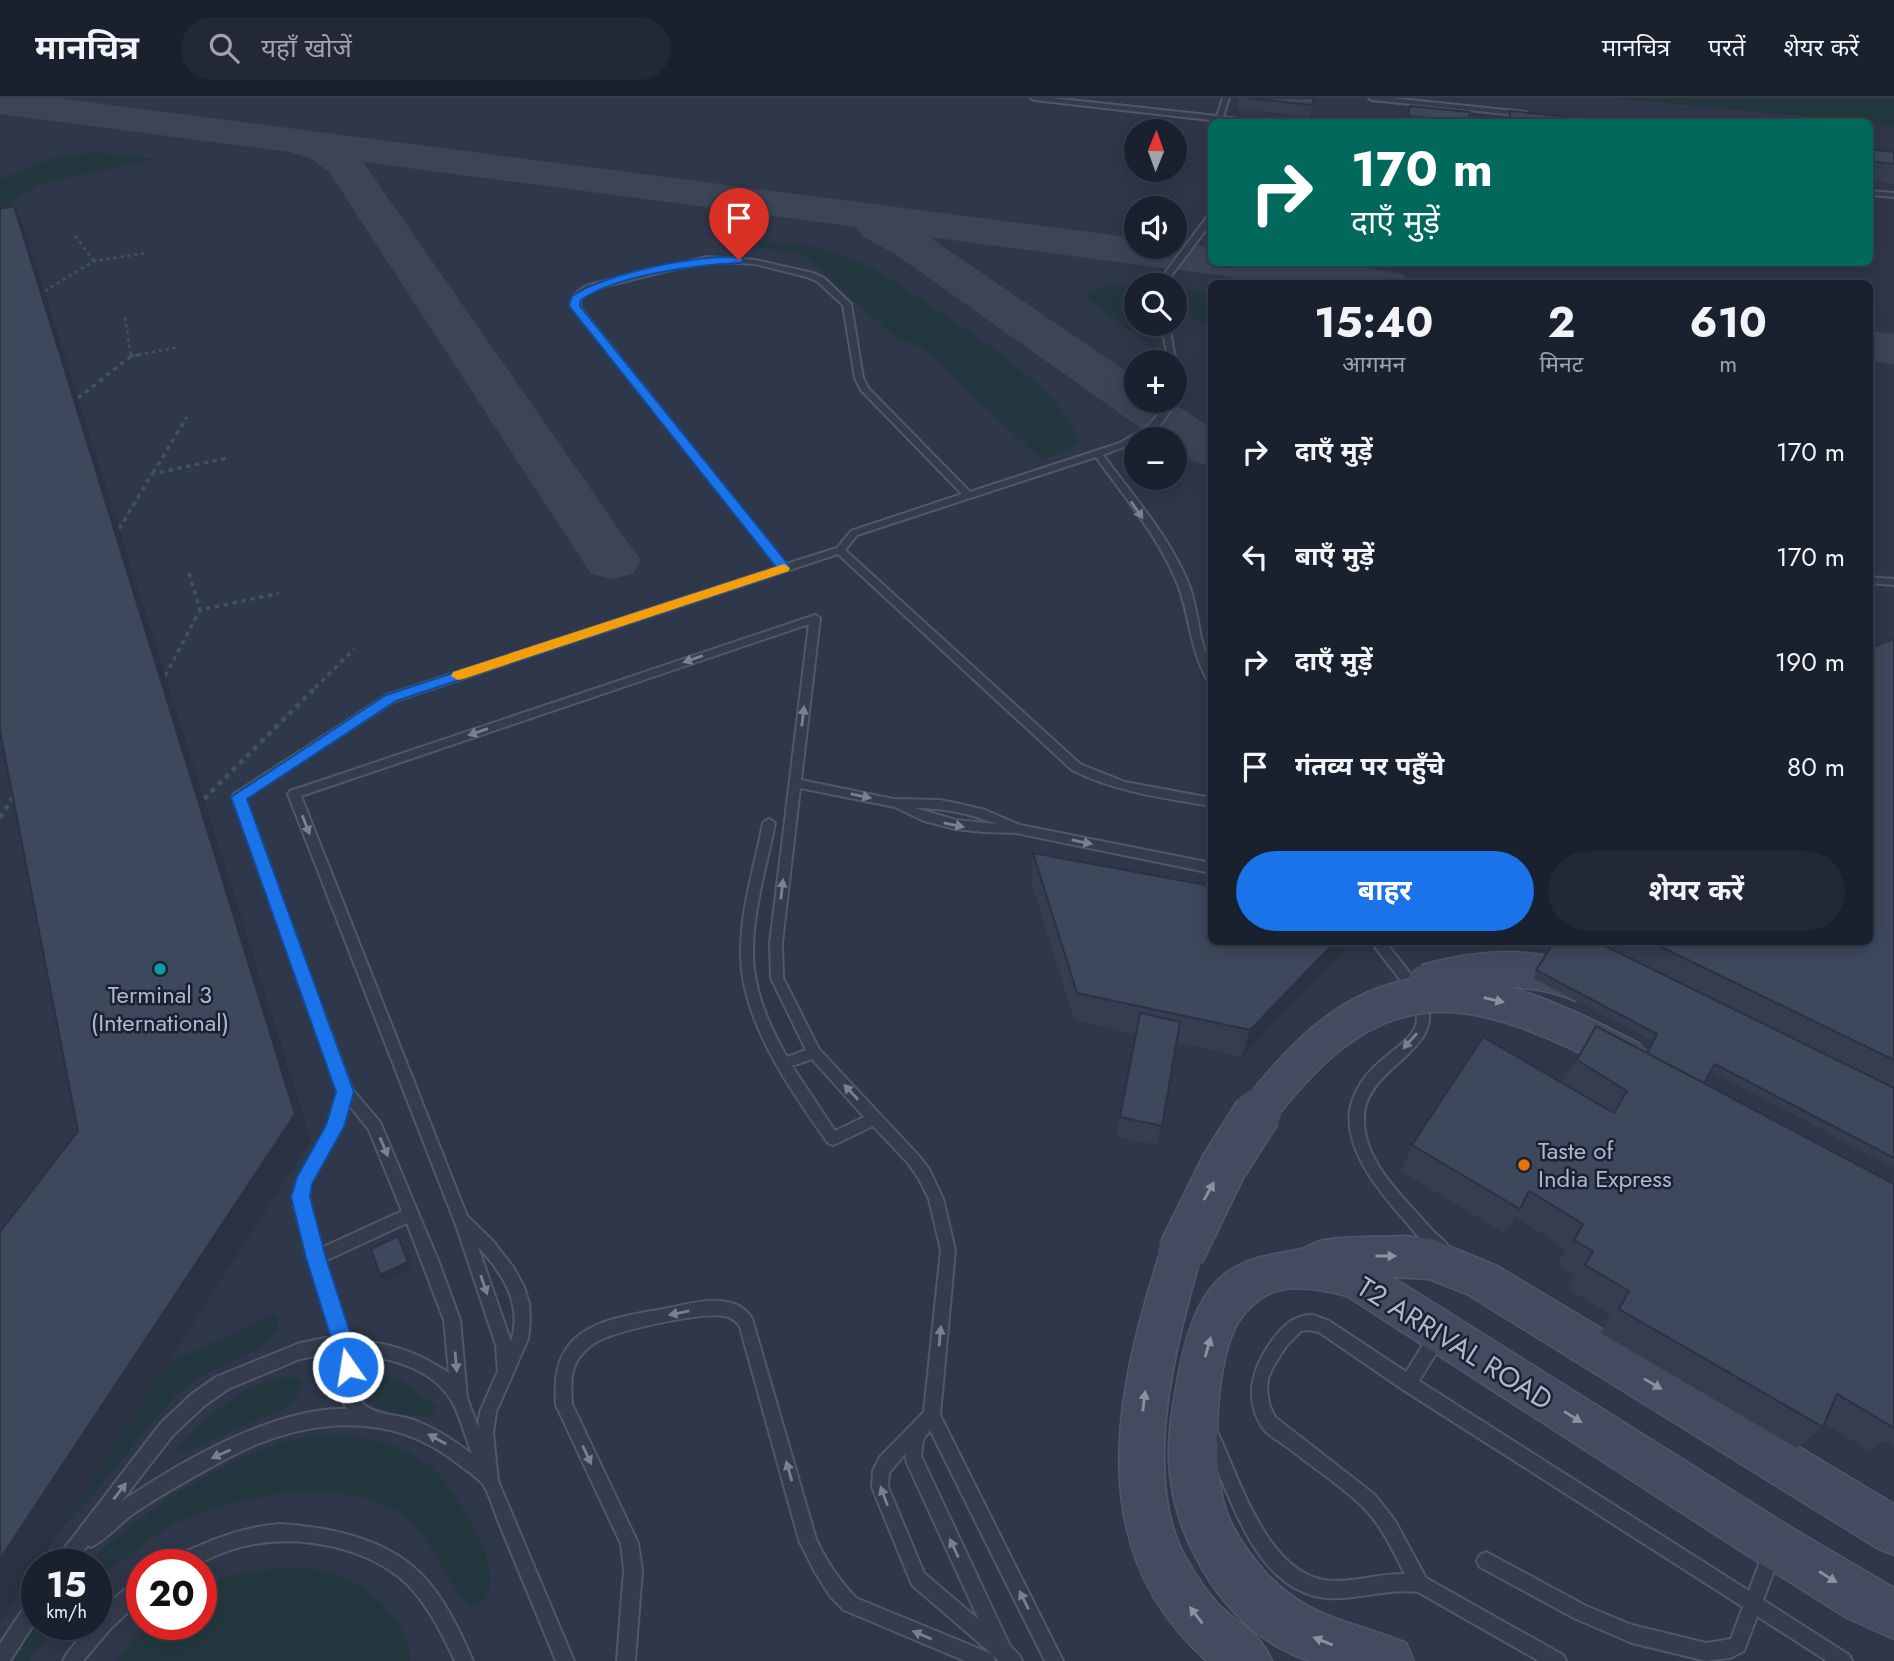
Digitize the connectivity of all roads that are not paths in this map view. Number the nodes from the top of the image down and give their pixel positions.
1 (1034, 98) edge
2 (1226, 98) edge
3 (1372, 98) edge
4 (1497, 111) junction
5 (1535, 116) edge
6 (1219, 119) joint
7 (1496, 119) edge
8 (1873, 192) edge
9 (1894, 195) edge
10 (1208, 222) edge
11 (1169, 273) edge
12 (1166, 413) edge
13 (1098, 454) junction
14 (970, 496) junction
15 (840, 550) junction
16 (784, 568) junction
17 (1873, 580) edge
18 (1894, 582) edge
19 (1208, 671) edge
20 (794, 783) junction
21 (1208, 801) edge
22 (893, 803) junction
23 (769, 822) dead end
24 (1018, 829) junction
25 (1208, 868) edge
26 (1380, 945) edge
27 (1610, 999) edge
28 (1381, 1002) junction
29 (814, 1053) junction
30 (785, 1063) junction
31 (1662, 1076) edge
32 (345, 1092) junction
33 (876, 1118) junction
34 (411, 1214) junction
35 (461, 1220) junction
36 (316, 1258) junction
37 (1270, 1272) junction
38 (1482, 1280) junction
39 (1440, 1332) junction
40 (344, 1346) junction
41 (502, 1379) junction
42 (1408, 1383) junction
43 (459, 1398) junction
44 (1195, 1408) junction
45 (932, 1416) junction
46 (371, 1418) junction
47 (917, 1430) junction
48 (490, 1481) junction
49 (1894, 1531) edge
50 (1775, 1545) junction
51 (75, 1549) edge
52 (79, 1549) edge
53 (211, 1549) edge
54 (1486, 1561) dead end
55 (1420, 1584) junction
56 (126, 1599) edge
57 (1754, 1604) junction
58 (1894, 1614) edge
59 (21, 1628) edge
60 (1008, 1657) edge
61 (0, 1660) edge
62 (72, 1661) edge
63 (464, 1661) edge
64 (565, 1661) edge
65 (626, 1661) edge
66 (986, 1661) edge
67 (1054, 1661) edge
68 (1246, 1661) edge
69 (1388, 1661) edge
70 (1557, 1661) edge
71 (1843, 1661) edge

1 - 6 lane
2 - 6 lane
3 - 4 lane
4 - 5 lane
4 - 7 lane
8 - 9 lane
10 - 11 lane
12 - 13 lane
13 - 14 lane
13 -> 19 lane
14 - 15 lane
14 - 16 lane
15 - 16 lane
15 - 21 lane
16 - 32 lane
17 - 18 lane
20 -> 22 lane
29 -> 20 lane
20 -> 35 lane
22 - 24 lane
22 -> 24 lane
23 - 30 lane
24 -> 25 lane
26 -> 38 lane
27 - 28 main road, bridge
28 -> 31 main road, bridge
68 -> 28 main road, bridge
29 - 30 lane
33 -> 29 lane
30 - 33 lane
32 -> 34 lane
32 - 36 lane
45 -> 33 lane
34 - 36 lane
34 -> 43 lane
35 -> 41 lane
35 - 41 lane
36 - 40 lane
37 -> 38 main road
37 - 39 main road, T2 ARRIVAL ROAD
44 -> 37 main road, T2 ARRIVAL ROAD
38 -> 49 main road
39 - 42 lane
39 -> 50 main road, T2 ARRIVAL ROAD
40 - 43 lane
40 - 46 lane
51 -> 40 lane
41 - 48 lane
42 - 55 lane
42 - 57 lane
43 - 48 lane
44 - 55 lane
69 -> 44 main road, T2 ARRIVAL ROAD
45 - 47 lane
67 -> 45 lane
48 -> 46 lane
46 -> 52 lane
60 -> 47 lane
60 -> 47 lane
48 - 64 lane
50 - 57 lane
50 -> 58 main road, T2 ARRIVAL ROAD
53 - 63 lane
54 - 57 lane
55 - 70 lane
56 - 62 lane
57 - 71 lane
59 - 61 lane
66 -> 65 lane

